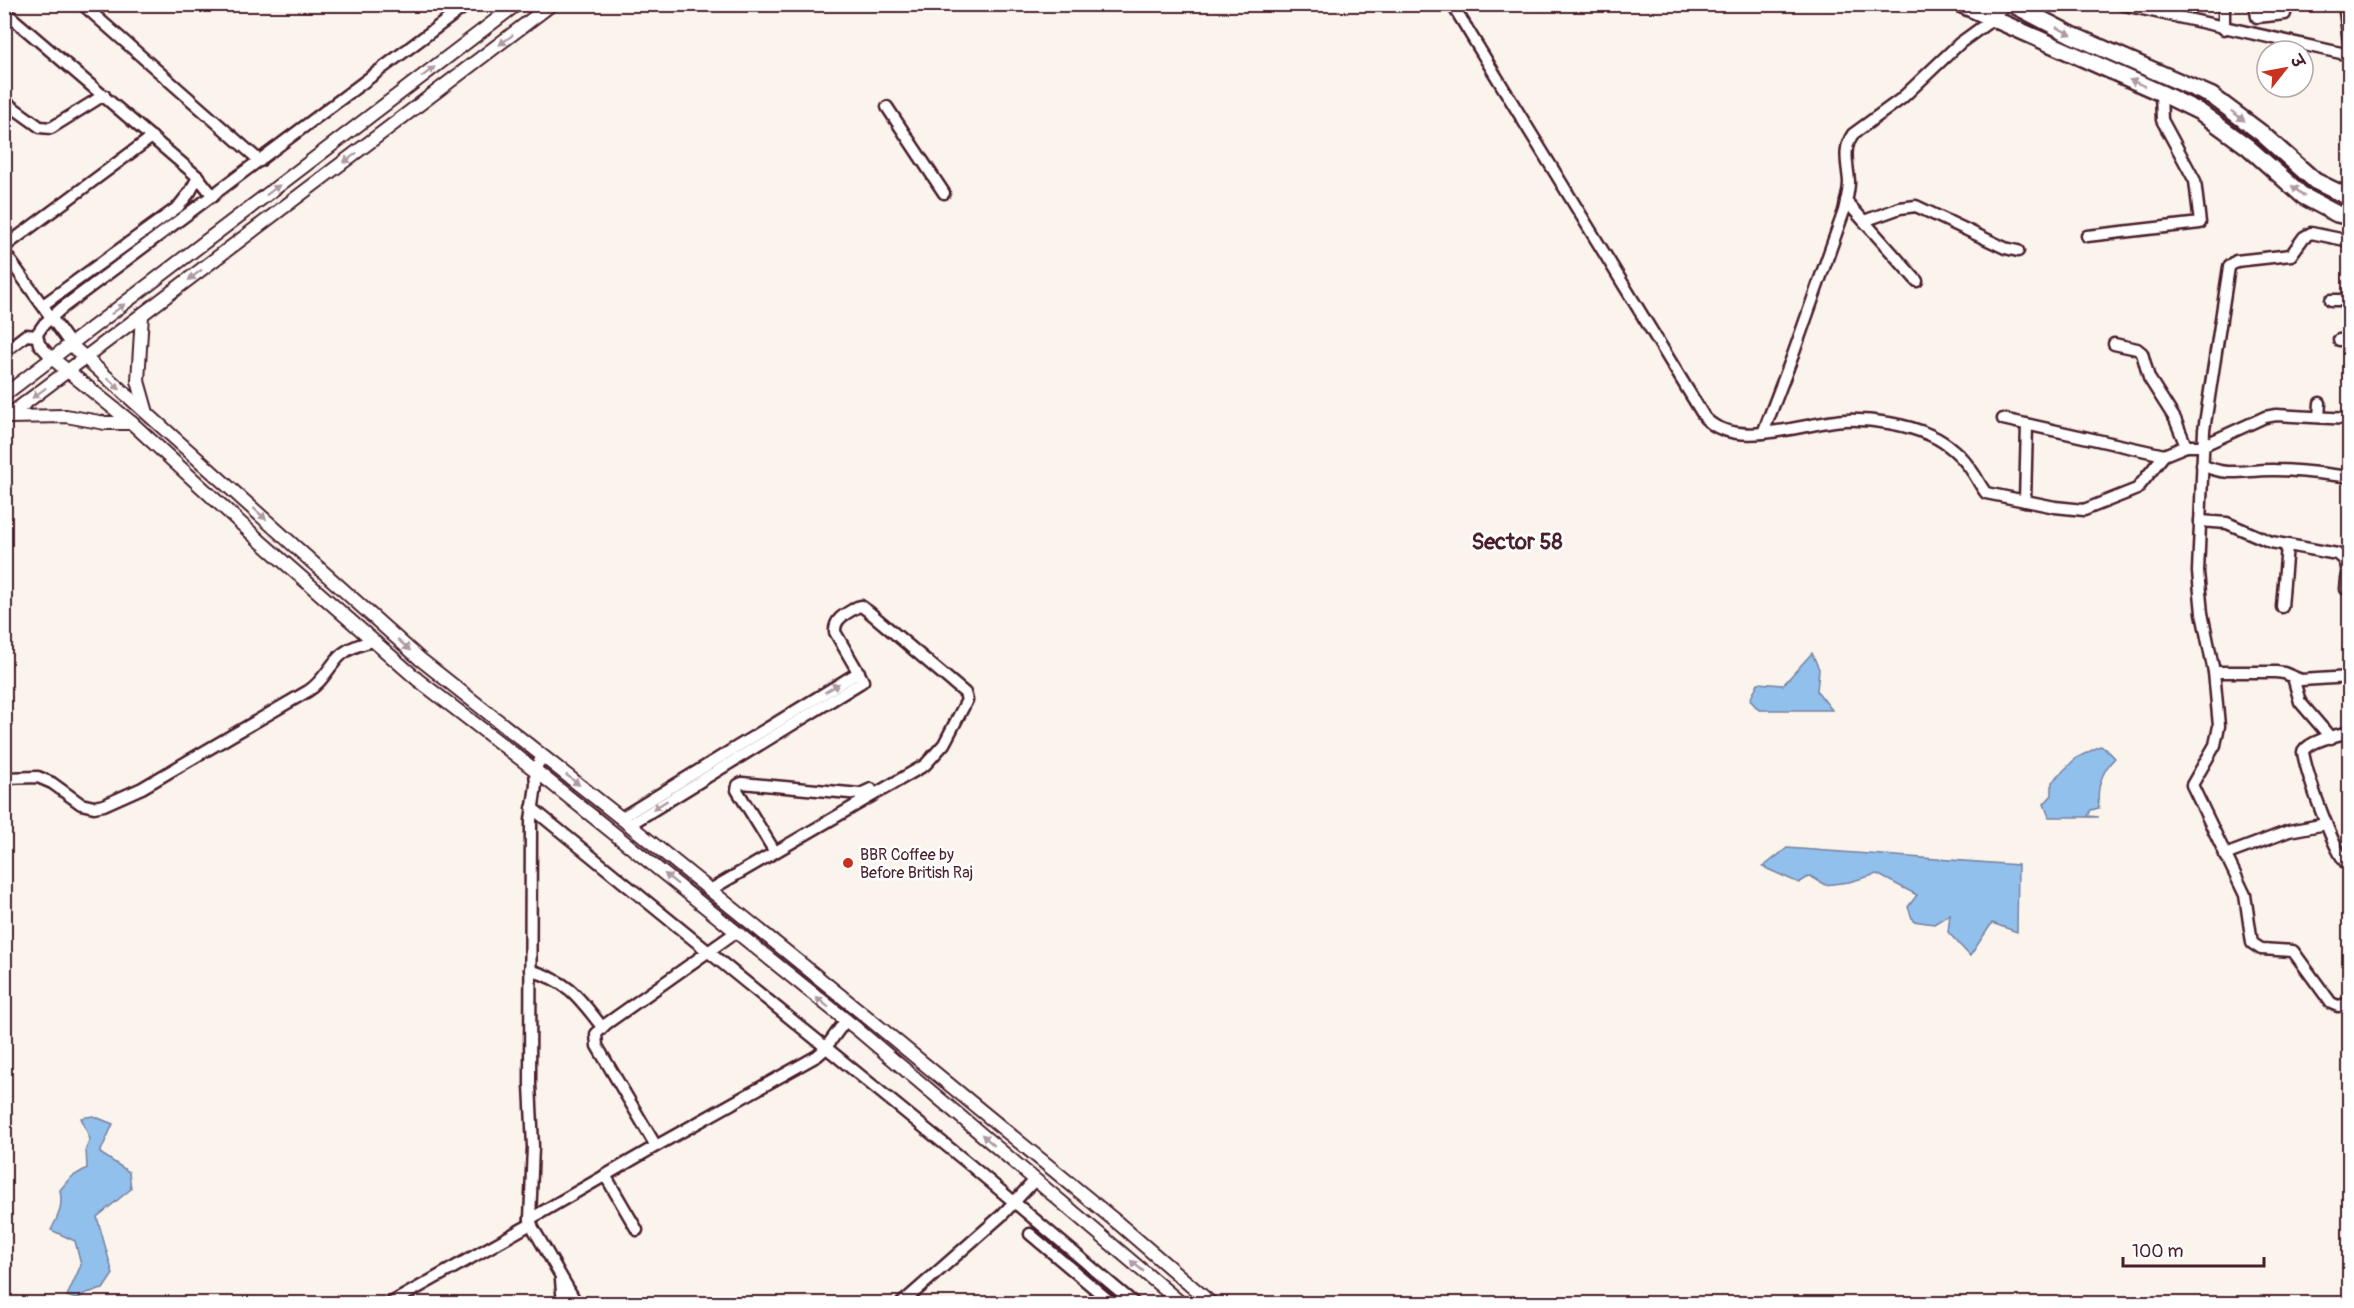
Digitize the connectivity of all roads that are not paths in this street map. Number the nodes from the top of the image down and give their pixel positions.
1 (82, 4) edge
2 (468, 4) edge
3 (517, 4) edge
4 (552, 4) edge
5 (1452, 4) edge
6 (1960, 4) edge
7 (2004, 4) edge
8 (2012, 4) edge
9 (2120, 4) edge
10 (2224, 4) edge
11 (2255, 4) edge
12 (2344, 4) edge
13 (4, 11) edge
14 (2285, 14) dead end
15 (1994, 19) junction
16 (2224, 29) junction
17 (2349, 42) edge
18 (2349, 55) edge
19 (2161, 93) junction
20 (104, 95) junction
21 (4, 101) edge
22 (887, 106) dead end
23 (152, 137) junction
24 (260, 161) junction
25 (198, 177) junction
26 (944, 193) dead end
27 (213, 196) junction
28 (2349, 198) edge
29 (1846, 201) junction
30 (2349, 217) edge
31 (1864, 220) junction
32 (2087, 236) dead end
33 (2349, 241) edge
34 (4, 247) edge
35 (2018, 251) dead end
36 (4, 252) edge
37 (1917, 281) dead end
38 (2331, 300) dead end
39 (2349, 300) edge
40 (43, 305) junction
41 (142, 315) junction
42 (51, 317) junction
43 (36, 336) junction
44 (2114, 344) dead end
45 (71, 345) junction
46 (4, 352) edge
47 (53, 358) junction
48 (85, 358) junction
49 (67, 371) junction
50 (4, 395) edge
51 (2320, 403) dead end
52 (148, 414) junction
53 (2319, 417) junction
54 (6, 418) edge
55 (2003, 419) dead end
56 (2349, 419) edge
57 (132, 423) junction
58 (2027, 424) junction
59 (1762, 433) junction
60 (2186, 446) junction
61 (2202, 446) junction
62 (2164, 455) junction
63 (2202, 462) junction
64 (2245, 467) dead end
65 (2349, 477) edge
66 (2025, 501) junction
67 (2200, 521) junction
68 (2287, 545) junction
69 (2346, 589) dead end
70 (2282, 607) dead end
71 (373, 641) junction
72 (2214, 672) junction
73 (2349, 676) edge
74 (2292, 677) junction
75 (2349, 732) edge
76 (2331, 738) junction
77 (542, 756) junction
78 (535, 770) junction
79 (4, 778) edge
80 (880, 791) junction
81 (532, 808) junction
82 (625, 821) junction
83 (2326, 824) junction
84 (776, 852) junction
85 (2225, 855) junction
86 (2349, 867) edge
87 (710, 891) junction
88 (736, 932) junction
89 (709, 950) junction
90 (530, 970) junction
91 (2349, 1003) edge
92 (846, 1020) junction
93 (602, 1027) junction
94 (826, 1047) junction
95 (656, 1146) junction
96 (605, 1176) junction
97 (1034, 1180) junction
98 (1015, 1202) junction
99 (531, 1221) junction
100 (637, 1230) dead end
101 (1030, 1234) dead end
102 (561, 1277) junction
103 (1179, 1303) edge
104 (389, 1304) edge
105 (562, 1304) edge
106 (577, 1304) edge
107 (901, 1304) edge
108 (1113, 1304) edge
109 (1135, 1304) edge
110 (1212, 1304) edge

1 - 24 street
2 - 24 street
45 -> 3 street
4 -> 41 street
5 - 59 street
6 - 15 main road
7 - 15 street
8 -> 28 main road
9 - 16 street
10 - 16 street
11 - 14 street
12 - 17 street
13 - 20 street
19 -> 15 main road
15 - 29 street
16 - 18 street
30 -> 19 main road
19 - 32 street
20 - 21 street
20 - 23 street
22 - 26 street
23 - 25 street
23 - 34 street
24 - 27 street
25 - 27 street
25 - 40 street
27 - 42 street
29 - 31 street
29 - 59 street
31 - 35 street
31 - 37 street
33 - 61 street
36 - 40 street
38 - 39 street
40 - 42 street
41 - 48 street
41 - 52 street
42 - 43 street
42 - 45 street
43 - 46 street
43 - 47 street
44 - 60 street
45 - 47 street
45 - 48 street
47 - 49 street
47 - 50 street
48 - 49 street
48 -> 52 street
49 -> 54 street
49 - 57 street
51 - 53 street
52 -> 77 street
53 - 56 street
53 - 61 street
54 - 57 street
55 - 58 street
57 - 71 street
58 - 62 street
58 - 66 street
59 - 66 street
60 - 61 street
60 - 62 street
61 - 63 street
62 - 66 street
63 - 64 street
63 - 65 street
63 - 67 street
67 - 68 street
67 - 72 street
68 - 69 street
68 - 70 street
71 - 78 street
71 - 79 street
72 - 74 street
72 - 85 street
73 - 74 street
74 - 76 street
75 - 76 street
76 - 83 street
77 - 78 street
77 -> 82 street
78 - 81 street
88 -> 78 street
80 - 82 street
80 - 84 street
80 - 84 street
81 - 89 street
81 - 90 street
82 - 87 street
83 - 85 street
83 - 86 street
84 - 87 street
85 - 91 street
87 - 110 street
88 - 89 street
92 -> 88 street
89 - 93 street
89 - 94 street
90 - 93 street
90 - 99 street
92 - 94 street
97 -> 92 street
93 - 95 street
94 - 95 street
94 - 98 street
95 - 96 street
96 - 99 street
96 - 100 street
97 - 98 street
103 -> 97 street
98 - 107 street
98 - 109 street
99 - 102 street
99 - 104 street
101 - 108 street
102 - 105 street
102 - 106 street

